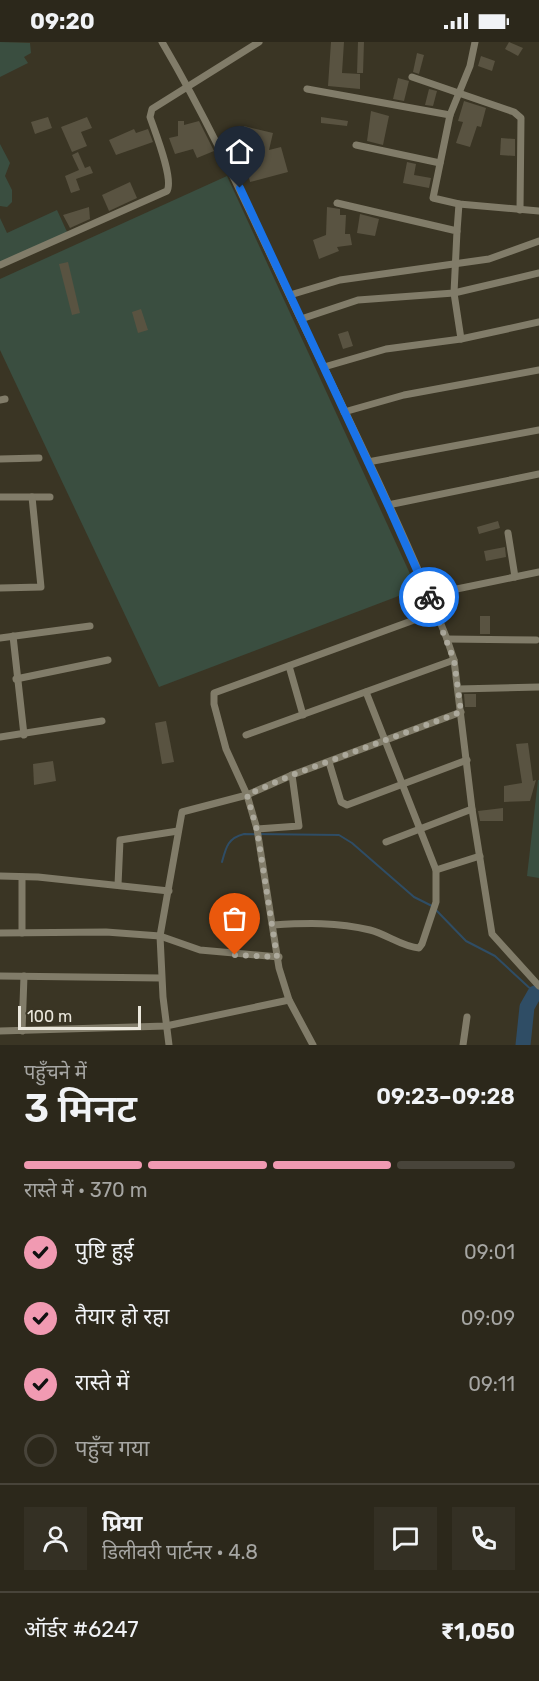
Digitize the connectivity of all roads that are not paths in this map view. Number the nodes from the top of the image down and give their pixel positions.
1 (162, 42) edge
2 (259, 42) edge
3 (476, 42) edge
4 (412, 77) dead end
5 (189, 87) junction
6 (307, 88) dead end
7 (459, 92) junction
8 (450, 115) junction
9 (356, 145) dead end
10 (440, 163) junction
11 (337, 203) dead end
12 (459, 204) junction
13 (520, 210) junction
14 (539, 211) edge
15 (457, 231) junction
16 (539, 241) edge
17 (0, 265) edge
18 (454, 265) junction
19 (539, 273) edge
20 (454, 293) junction
21 (290, 295) junction
22 (301, 319) junction
23 (539, 322) edge
24 (461, 339) junction
25 (324, 367) junction
26 (539, 370) edge
27 (344, 412) junction
28 (539, 430) edge
29 (39, 458) dead end
30 (0, 459) edge
31 (368, 462) junction
32 (539, 474) edge
33 (0, 497) edge
34 (32, 497) junction
35 (50, 497) dead end
36 (388, 505) junction
37 (508, 533) dead end
38 (539, 573) edge
39 (515, 577) junction
40 (0, 588) edge
41 (426, 592) junction
42 (436, 612) junction
43 (90, 626) dead end
44 (13, 636) junction
45 (0, 638) edge
46 (447, 639) junction
47 (536, 640) dead end
48 (108, 660) dead end
49 (454, 660) junction
50 (289, 666) junction
51 (16, 679) junction
52 (539, 687) edge
53 (458, 688) junction
54 (366, 692) junction
55 (461, 712) junction
56 (303, 715) junction
57 (102, 721) dead end
58 (24, 735) junction
59 (246, 735) dead end
60 (0, 737) edge
61 (384, 740) junction
62 (467, 760) junction
63 (329, 762) junction
64 (292, 775) junction
65 (402, 786) junction
66 (247, 795) junction
67 (472, 809) junction
68 (419, 829) junction
69 (178, 831) junction
70 (257, 833) junction
71 (386, 842) dead end
72 (480, 856) junction
73 (436, 870) junction
74 (0, 876) edge
75 (22, 877) junction
76 (118, 885) junction
77 (170, 891) junction
78 (273, 925) junction
79 (0, 933) edge
80 (22, 933) junction
81 (160, 936) junction
82 (279, 957) junction
83 (0, 976) edge
84 (24, 976) junction
85 (161, 978) junction
86 (539, 986) edge
87 (290, 1000) junction
88 (467, 1017) dead end
89 (166, 1026) junction
90 (0, 1031) edge
91 (22, 1031) junction
92 (169, 1045) edge
93 (313, 1045) edge
94 (463, 1045) edge

1 - 5 street
2 - 5 street
3 - 7 street
4 - 7 street
5 - 17 street
5 - 21 street
6 - 8 street
7 - 8 street
7 - 13 street
8 - 10 street
9 - 10 street
10 - 12 street
11 - 15 street
12 - 13 street
12 - 15 street
13 - 14 street
15 - 18 street
16 - 18 street
18 - 20 street
18 - 21 street
19 - 20 street
20 - 22 street
20 - 24 street
21 - 22 street
22 - 25 street
23 - 24 street
24 - 25 street
25 - 27 street
26 - 27 street
27 - 31 street
28 - 31 street
29 - 30 street
31 - 36 street
32 - 36 street
33 - 34 street
34 - 35 street
34 - 40 street
36 - 41 street
37 - 39 street
38 - 39 street
39 - 41 street
41 - 42 street
42 - 46 street
42 - 50 street
43 - 44 street
44 - 45 street
44 - 51 street
46 - 47 street
46 - 49 street
48 - 51 street
49 - 53 street
49 - 54 street
50 - 56 street
50 - 66 street
51 - 58 street
52 - 53 street
53 - 55 street
54 - 56 street
54 - 61 street
55 - 61 street
55 - 62 street
56 - 59 street
57 - 58 street
58 - 60 street
61 - 63 street
61 - 65 street
62 - 65 street
62 - 67 street
63 - 64 street
63 - 65 street
64 - 66 street
64 - 70 street
65 - 68 street
66 - 69 street
66 - 70 street
67 - 68 street
67 - 72 street
68 - 71 street
68 - 73 street
69 - 76 street
69 - 77 street
70 - 78 street
72 - 73 street
72 - 86 street
73 - 78 street
74 - 75 street
75 - 76 street
75 - 80 street
76 - 77 street
77 - 81 street
78 - 82 street
79 - 80 street
80 - 81 street
81 - 82 street
81 - 85 street
82 - 87 street
83 - 84 street
84 - 85 street
84 - 91 street
85 - 89 street
87 - 89 street
87 - 93 street
88 - 94 street
89 - 91 street
89 - 92 street
90 - 91 street

